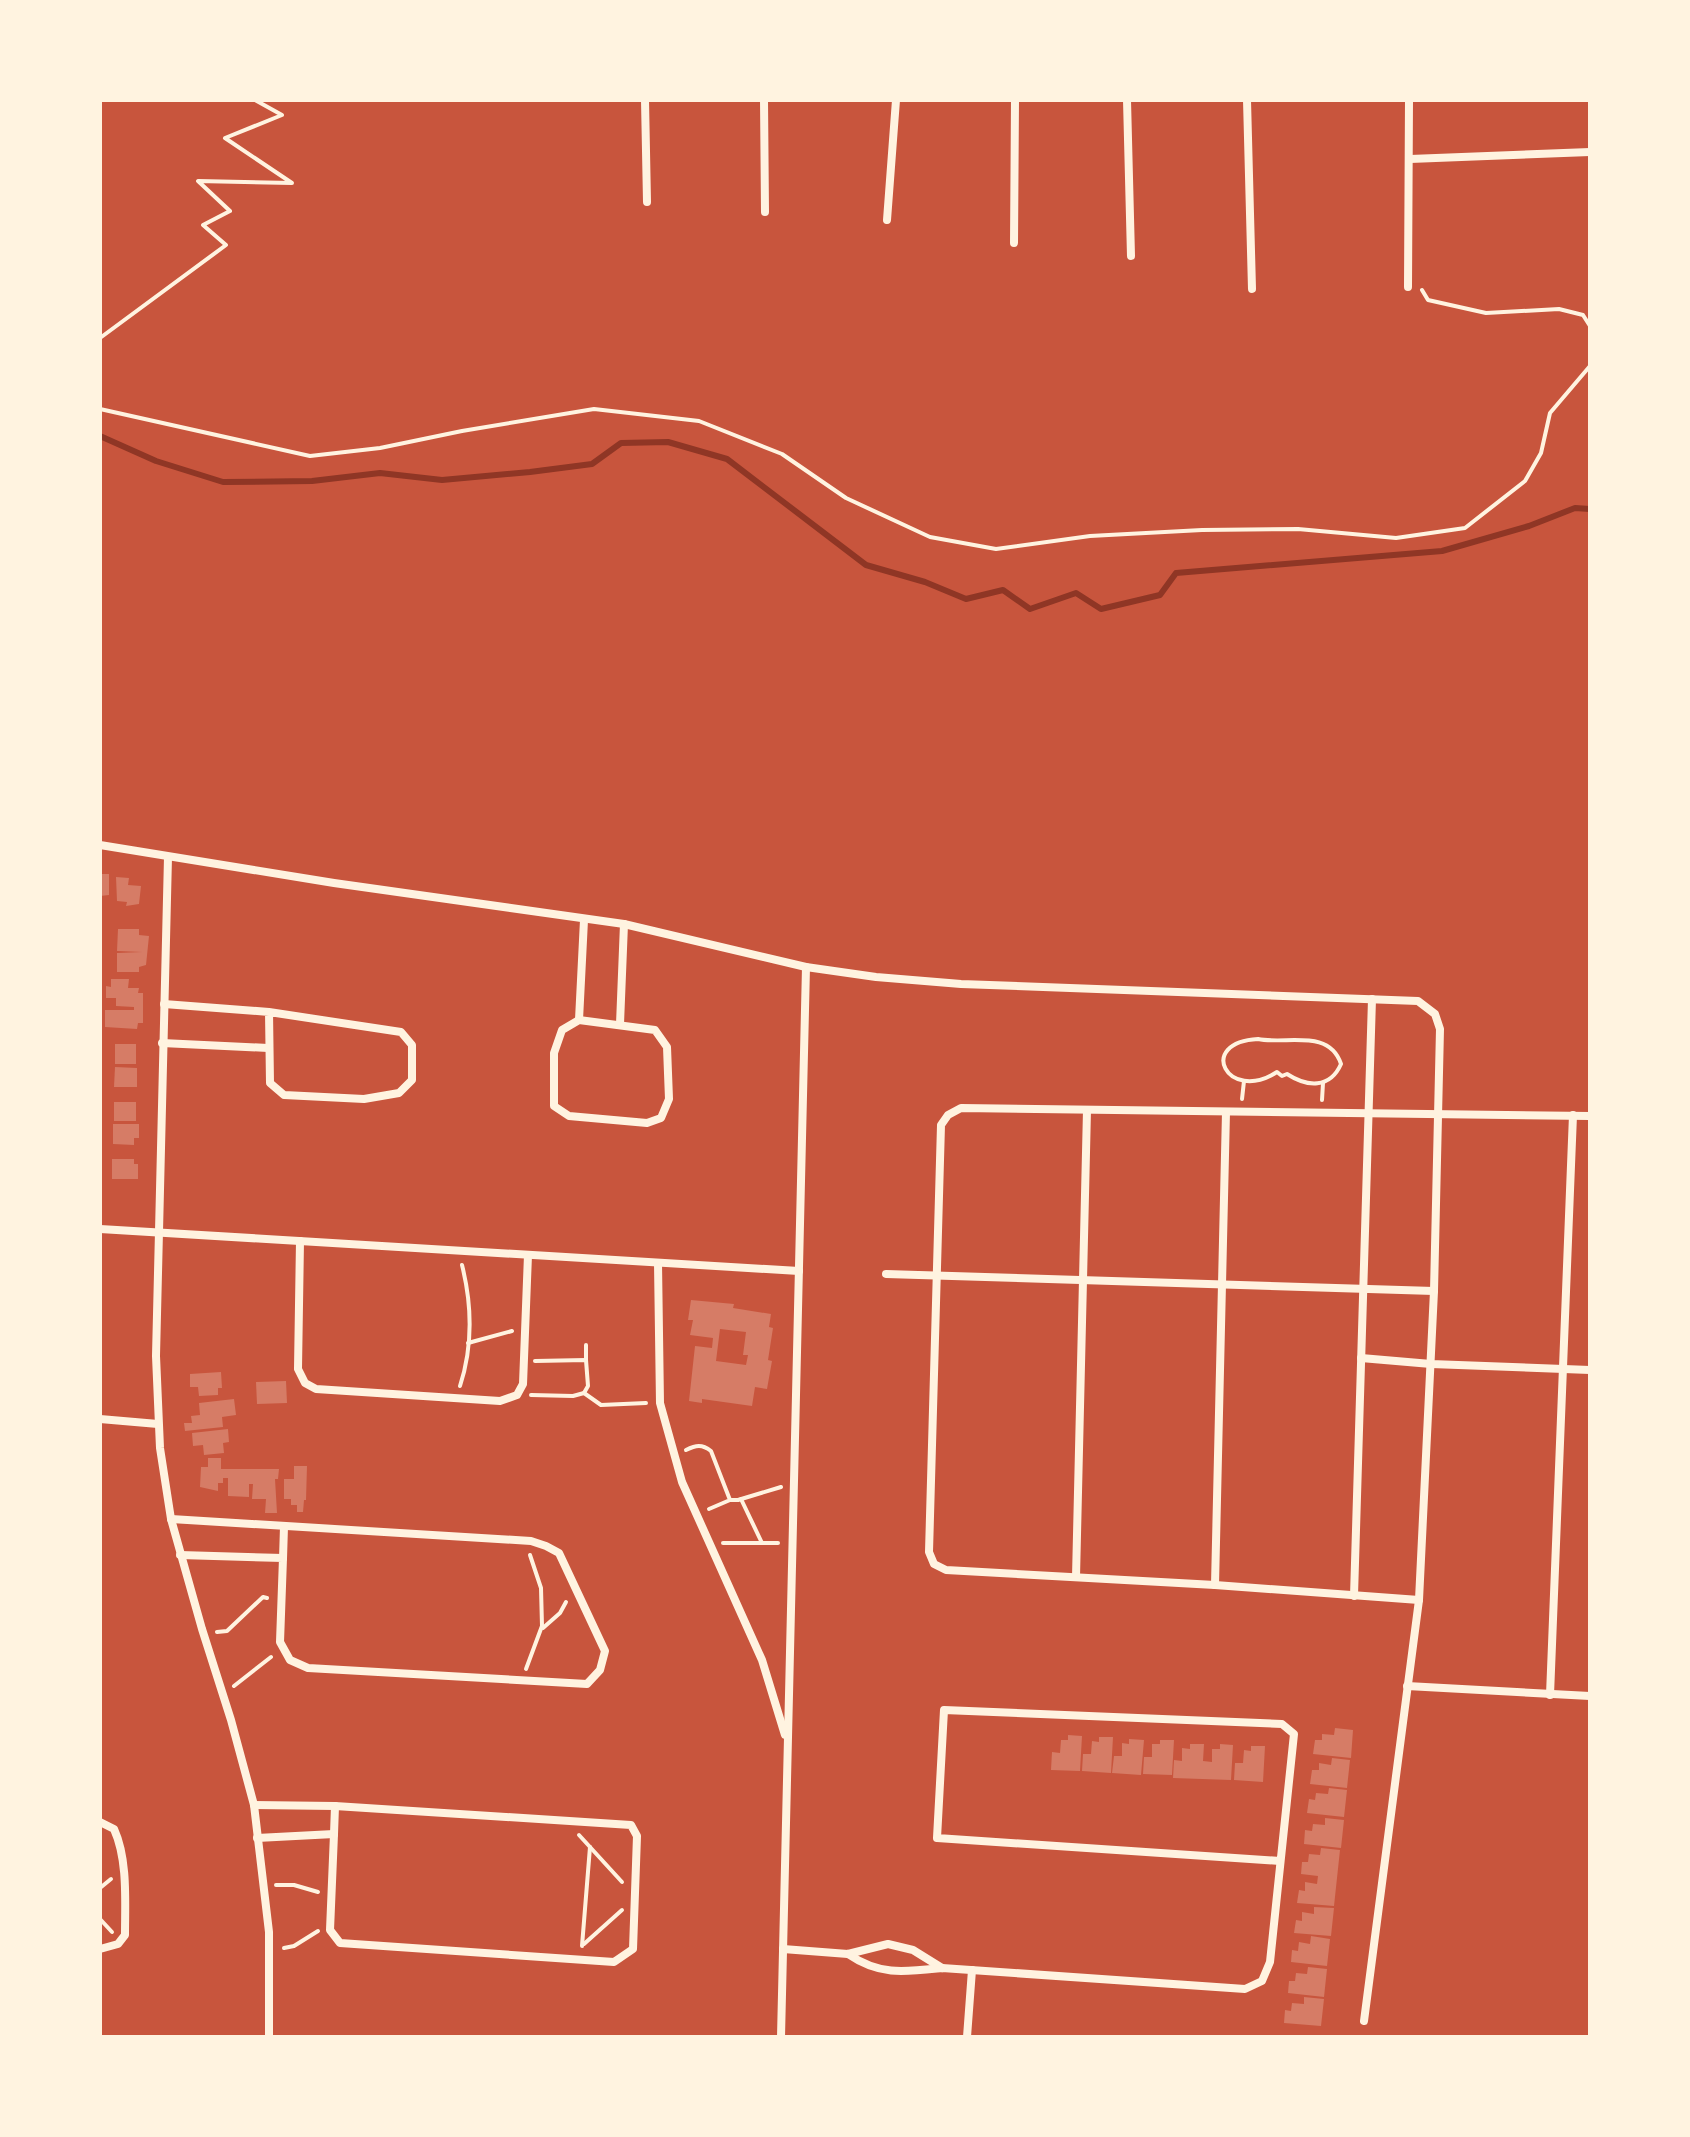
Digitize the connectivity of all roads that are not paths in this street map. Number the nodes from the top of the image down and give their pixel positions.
1 (645, 100) edge
2 (764, 100) edge
3 (896, 100) edge
4 (1015, 100) edge
5 (1127, 100) edge
6 (1247, 100) edge
7 (1409, 100) edge
8 (1590, 152) edge
9 (1410, 159) junction
10 (647, 202) dead end
11 (765, 212) dead end
12 (887, 220) dead end
13 (1014, 243) dead end
14 (1131, 256) dead end
15 (1408, 287) dead end
16 (1252, 289) dead end
17 (100, 845) edge
18 (168, 857) junction
19 (584, 920) junction
20 (624, 924) junction
21 (806, 967) junction
22 (1372, 999) junction
23 (164, 1004) junction
24 (269, 1012) junction
25 (579, 1020) junction
26 (620, 1024) junction
27 (162, 1043) junction
28 (268, 1048) junction
29 (1087, 1110) junction
30 (1226, 1112) junction
31 (1368, 1114) junction
32 (1437, 1115) junction
33 (1573, 1115) junction
34 (1590, 1116) edge
35 (100, 1229) edge
36 (159, 1233) junction
37 (300, 1241) junction
38 (528, 1255) junction
39 (658, 1263) junction
40 (799, 1271) junction
41 (886, 1274) dead end
42 (938, 1275) junction
43 (1083, 1281) junction
44 (1222, 1285) junction
45 (1363, 1289) junction
46 (1434, 1291) junction
47 (1361, 1358) junction
48 (1431, 1364) junction
49 (1563, 1369) junction
50 (1590, 1370) edge
51 (100, 1419) edge
52 (158, 1424) junction
53 (171, 1519) junction
54 (284, 1526) junction
55 (180, 1555) junction
56 (283, 1558) junction
57 (1076, 1577) junction
58 (1215, 1585) junction
59 (1354, 1596) junction
60 (1419, 1600) junction
61 (1407, 1686) junction
62 (1550, 1695) junction
63 (1590, 1696) edge
64 (788, 1743) junction
65 (254, 1805) junction
66 (335, 1806) junction
67 (100, 1822) edge
68 (334, 1834) junction
69 (257, 1838) junction
70 (1280, 1861) junction
71 (100, 1949) edge
72 (783, 1949) junction
73 (848, 1954) junction
74 (942, 1968) junction
75 (972, 1970) junction
76 (1364, 2021) dead end
77 (269, 2037) edge
78 (781, 2037) edge
79 (967, 2037) edge

1 - 10 street
2 - 11 street
3 - 12 street
4 - 13 street
5 - 14 street
6 - 16 street
7 - 9 street
8 - 9 street
9 - 15 street
17 - 18 street
18 - 19 street
18 - 23 street
19 - 20 street
19 - 25 street
20 - 21 street
20 - 26 street
21 - 22 street
21 - 40 street
22 - 31 street
22 - 32 street
23 - 24 street
23 - 27 street
24 - 28 street
24 - 28 street
25 - 26 street
25 - 26 street
27 - 28 street
27 - 36 street
29 - 30 street
29 - 42 street
29 - 43 street
30 - 31 street
30 - 44 street
31 - 32 street
31 - 45 street
32 - 33 street
32 - 46 street
33 - 34 street
33 - 49 street
35 - 36 street
36 - 37 street
36 - 52 street
37 - 38 street
37 - 38 street
38 - 39 street
39 - 40 street
39 - 64 street
40 - 64 street
41 - 42 street
42 - 43 street
42 - 57 street
43 - 44 street
43 - 57 street
44 - 45 street
44 - 58 street
45 - 46 street
45 - 47 street
46 - 48 street
47 - 48 street
47 - 59 street
48 - 49 street
48 - 60 street
49 - 50 street
49 - 62 street
51 - 52 street
52 - 53 street
53 - 54 street
53 - 55 street
54 - 56 street
54 - 56 street
55 - 56 street
55 - 65 street
57 - 58 street
58 - 59 street
59 - 60 street
60 - 61 street
61 - 62 street
61 - 76 street
62 - 63 street
64 - 72 street
65 - 66 street
65 - 69 street
66 - 68 street
66 - 68 street
67 - 71 street
68 - 69 street
69 - 77 street
70 - 70 street
70 - 75 street
72 - 73 street
72 - 78 street
73 - 74 street
73 - 74 street
74 - 75 street
75 - 79 street

